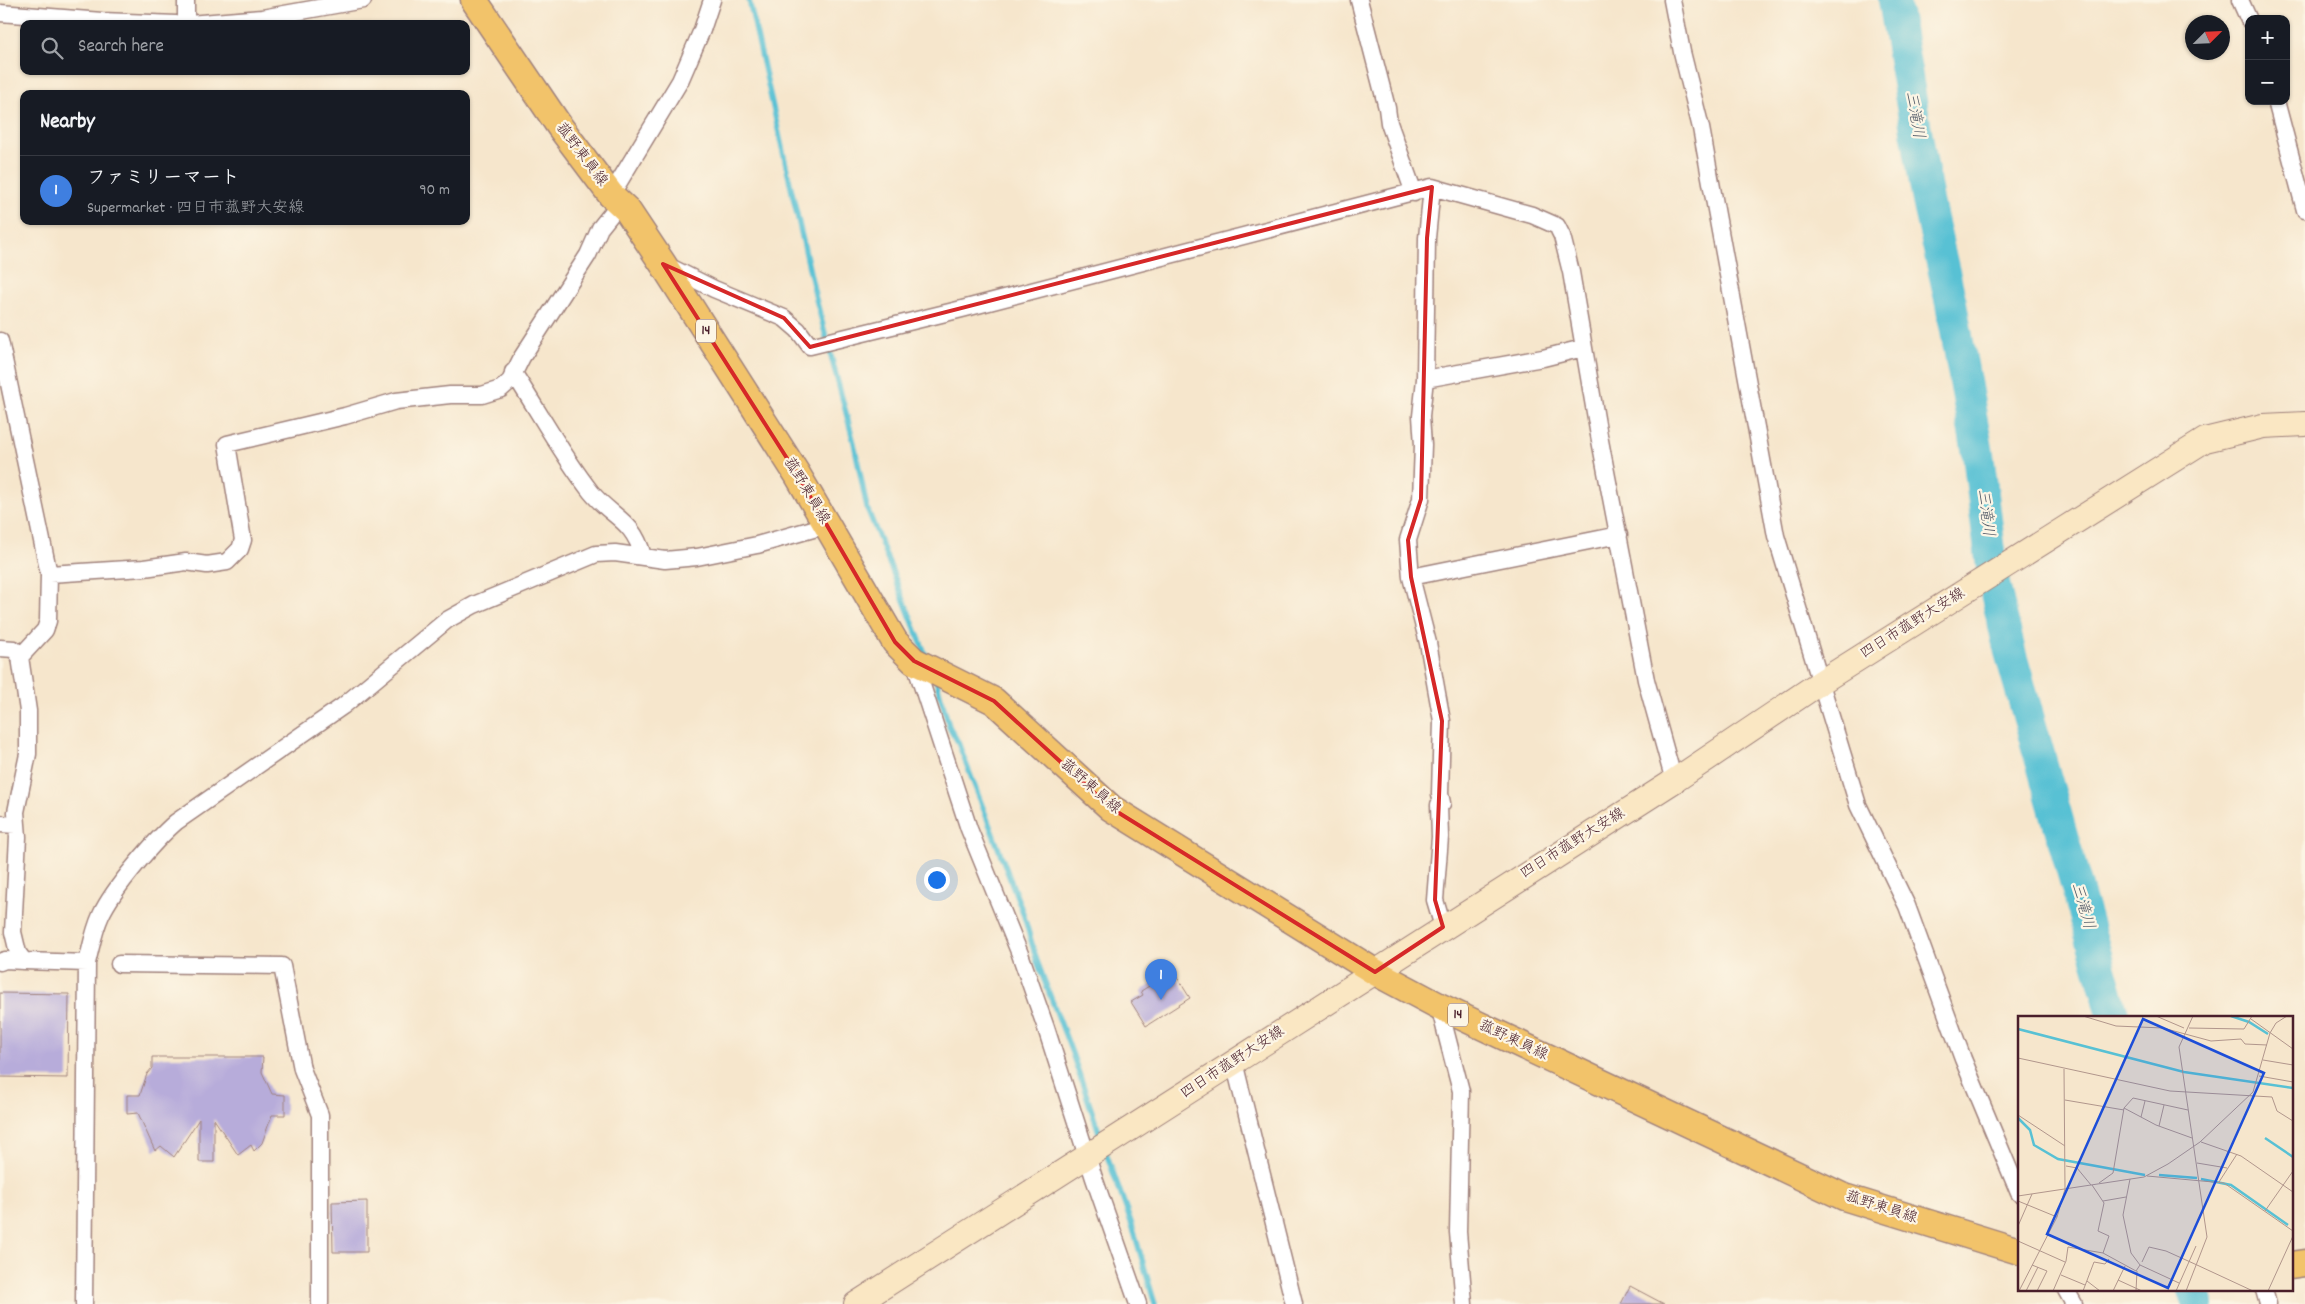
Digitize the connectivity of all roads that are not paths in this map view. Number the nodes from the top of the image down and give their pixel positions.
1 (186, 0) edge
2 (363, 0) edge
3 (474, 0) edge
4 (712, 0) edge
5 (1359, 0) edge
6 (1672, 0) edge
7 (2240, 0) edge
8 (0, 13) edge
9 (2247, 15) edge
10 (79, 20) edge
11 (188, 20) edge
12 (237, 20) edge
13 (2277, 105) edge
14 (1432, 187) junction
15 (1414, 193) junction
16 (615, 199) junction
17 (2305, 210) edge
18 (663, 264) junction
19 (0, 341) edge
20 (1583, 348) junction
21 (513, 372) junction
22 (1425, 379) junction
23 (2305, 424) edge
24 (827, 525) junction
25 (1619, 535) junction
26 (643, 556) junction
27 (49, 574) junction
28 (1411, 577) junction
29 (0, 648) edge
30 (20, 657) junction
31 (920, 665) junction
32 (1821, 682) junction
33 (1674, 781) junction
34 (8, 824) edge
35 (1443, 927) junction
36 (24, 961) junction
37 (0, 962) edge
38 (87, 963) junction
39 (119, 964) dead end
40 (1375, 972) junction
41 (1438, 1006) junction
42 (1234, 1062) junction
43 (1099, 1150) junction
44 (2018, 1191) edge
45 (2018, 1251) edge
46 (2305, 1263) edge
47 (2292, 1265) edge
48 (2067, 1292) edge
49 (84, 1304) edge
50 (320, 1304) edge
51 (856, 1304) edge
52 (1138, 1304) edge
53 (1294, 1304) edge
54 (1464, 1304) edge
55 (2074, 1304) edge

1 - 11 street
2 - 12 street
3 - 16 main road, 菰野東員線 / 14
4 - 16 street
5 - 15 street
6 - 32 street
7 - 9 street
8 - 10 street
13 - 17 street
14 - 15 street
14 - 20 street
14 - 22 street
15 - 18 street
16 - 18 main road, 菰野東員線 / 14
16 - 21 street
18 - 24 main road, 菰野東員線 / 14
19 - 27 street
20 - 22 street
20 - 25 street
21 - 26 street
21 - 27 street
22 - 28 street
23 - 32 main road, 四日市菰野大安線
24 - 26 street
24 - 31 main road, 菰野東員線 / 14
25 - 28 street
25 - 33 street
26 - 38 street
27 - 30 street
28 - 35 street
29 - 30 street
30 - 34 street
31 - 40 main road, 菰野東員線 / 14
31 - 43 street
32 - 33 main road, 四日市菰野大安線
32 - 44 street
33 - 35 main road, 四日市菰野大安線
34 - 36 street
35 - 40 main road, 四日市菰野大安線
36 - 37 street
36 - 38 street
38 - 49 street
39 - 50 street
40 - 41 main road, 菰野東員線 / 14
40 - 42 main road, 四日市菰野大安線
41 - 45 main road, 菰野東員線 / 14
41 - 54 street
42 - 43 main road, 四日市菰野大安線
42 - 53 street
43 - 51 main road, 四日市菰野大安線
43 - 52 street
46 - 47 main road
48 - 55 street

